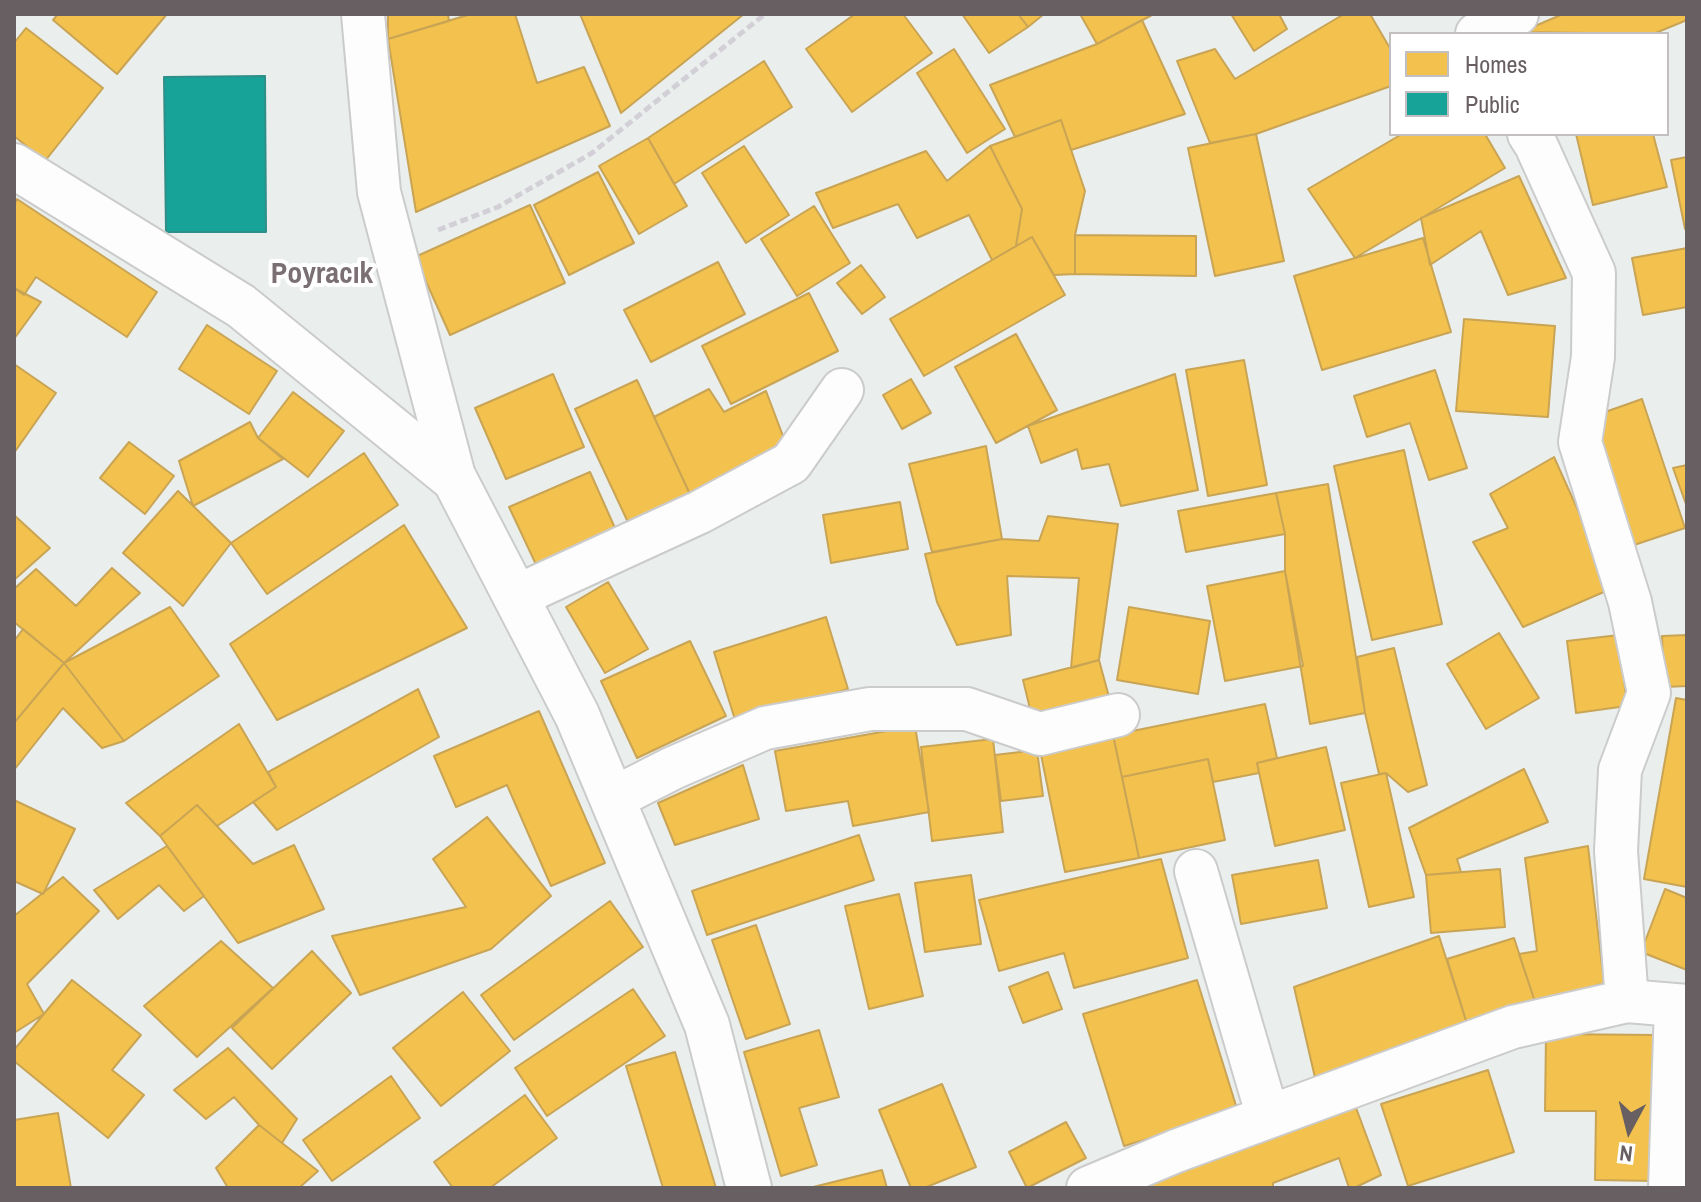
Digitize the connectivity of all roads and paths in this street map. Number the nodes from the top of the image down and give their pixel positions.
1 (363, 14) edge
2 (765, 14) edge
3 (1452, 14) edge
4 (1517, 14) edge
5 (1461, 32) edge
6 (1481, 32) edge
7 (1530, 136) edge
8 (14, 166) edge
9 (393, 247) junction
10 (842, 390) dead end
11 (455, 480) junction
12 (515, 597) junction
13 (1118, 715) dead end
14 (612, 799) junction
15 (1196, 871) dead end
16 (1627, 1001) junction
17 (1682, 1005) edge
18 (1268, 1117) junction
19 (749, 1188) edge
20 (1088, 1188) edge
21 (1670, 1188) edge

1 - 9 street
2 - 9 path
3 - 5 street
4 - 6 street
7 - 16 street
8 - 11 street
9 - 11 street
10 - 12 street
11 - 12 street
12 - 14 street
13 - 14 street
14 - 19 street
15 - 18 street
16 - 17 street
16 - 18 street
17 - 21 street
18 - 20 street

